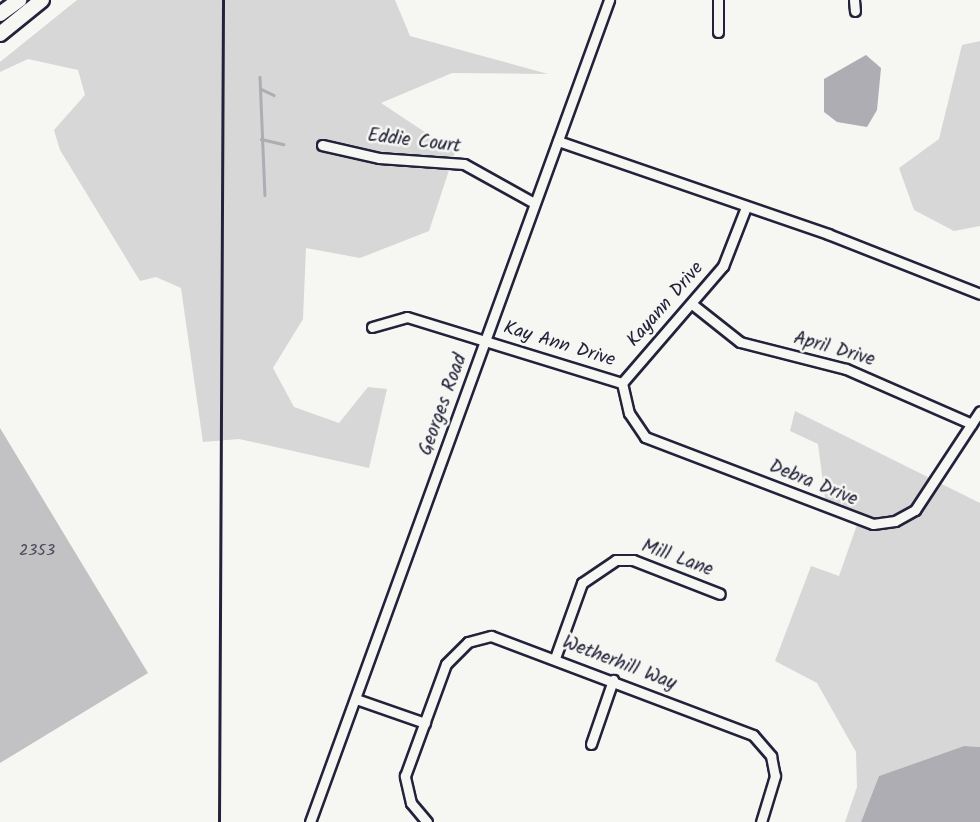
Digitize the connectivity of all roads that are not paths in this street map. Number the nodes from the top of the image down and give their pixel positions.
1 (19, 0) edge
2 (42, 0) edge
3 (609, 0) edge
4 (718, 0) edge
5 (854, 0) edge
6 (855, 11) dead end
7 (0, 14) edge
8 (718, 33) dead end
9 (0, 34) edge
10 (558, 141) junction
11 (322, 145) dead end
12 (534, 203) junction
13 (746, 207) junction
14 (980, 294) edge
15 (692, 304) junction
16 (372, 327) dead end
17 (486, 340) junction
18 (622, 383) junction
19 (980, 411) edge
20 (972, 424) junction
21 (720, 594) dead end
22 (555, 658) junction
23 (613, 680) junction
24 (356, 699) junction
25 (425, 723) junction
26 (590, 744) dead end
27 (310, 822) edge
28 (427, 822) edge
29 (761, 822) edge

1 - 7 highway
2 - 9 highway
3 - 10 street, Georges Road
4 - 8 street
5 - 6 street
10 - 12 street, Georges Road
10 - 13 street
11 - 12 street, Eddie Court
12 - 17 street, Georges Road
13 - 14 street
13 - 15 street, Kayann Drive
15 - 18 street, Kayann Drive
15 - 20 street, April Drive
16 - 17 street, Kay Ann Drive
17 - 18 street, Kay Ann Drive
17 - 24 street, Georges Road
18 - 20 street, Debra Drive
19 - 20 street, Debra Drive
21 - 22 street, Mill Lane
22 - 23 street, Wetherhill Way
22 - 25 street, Wetherhill Way
23 - 26 street
23 - 29 street, Wetherhill Way
24 - 25 street
24 - 27 street, Georges Road
25 - 28 street, Wetherhill Way

